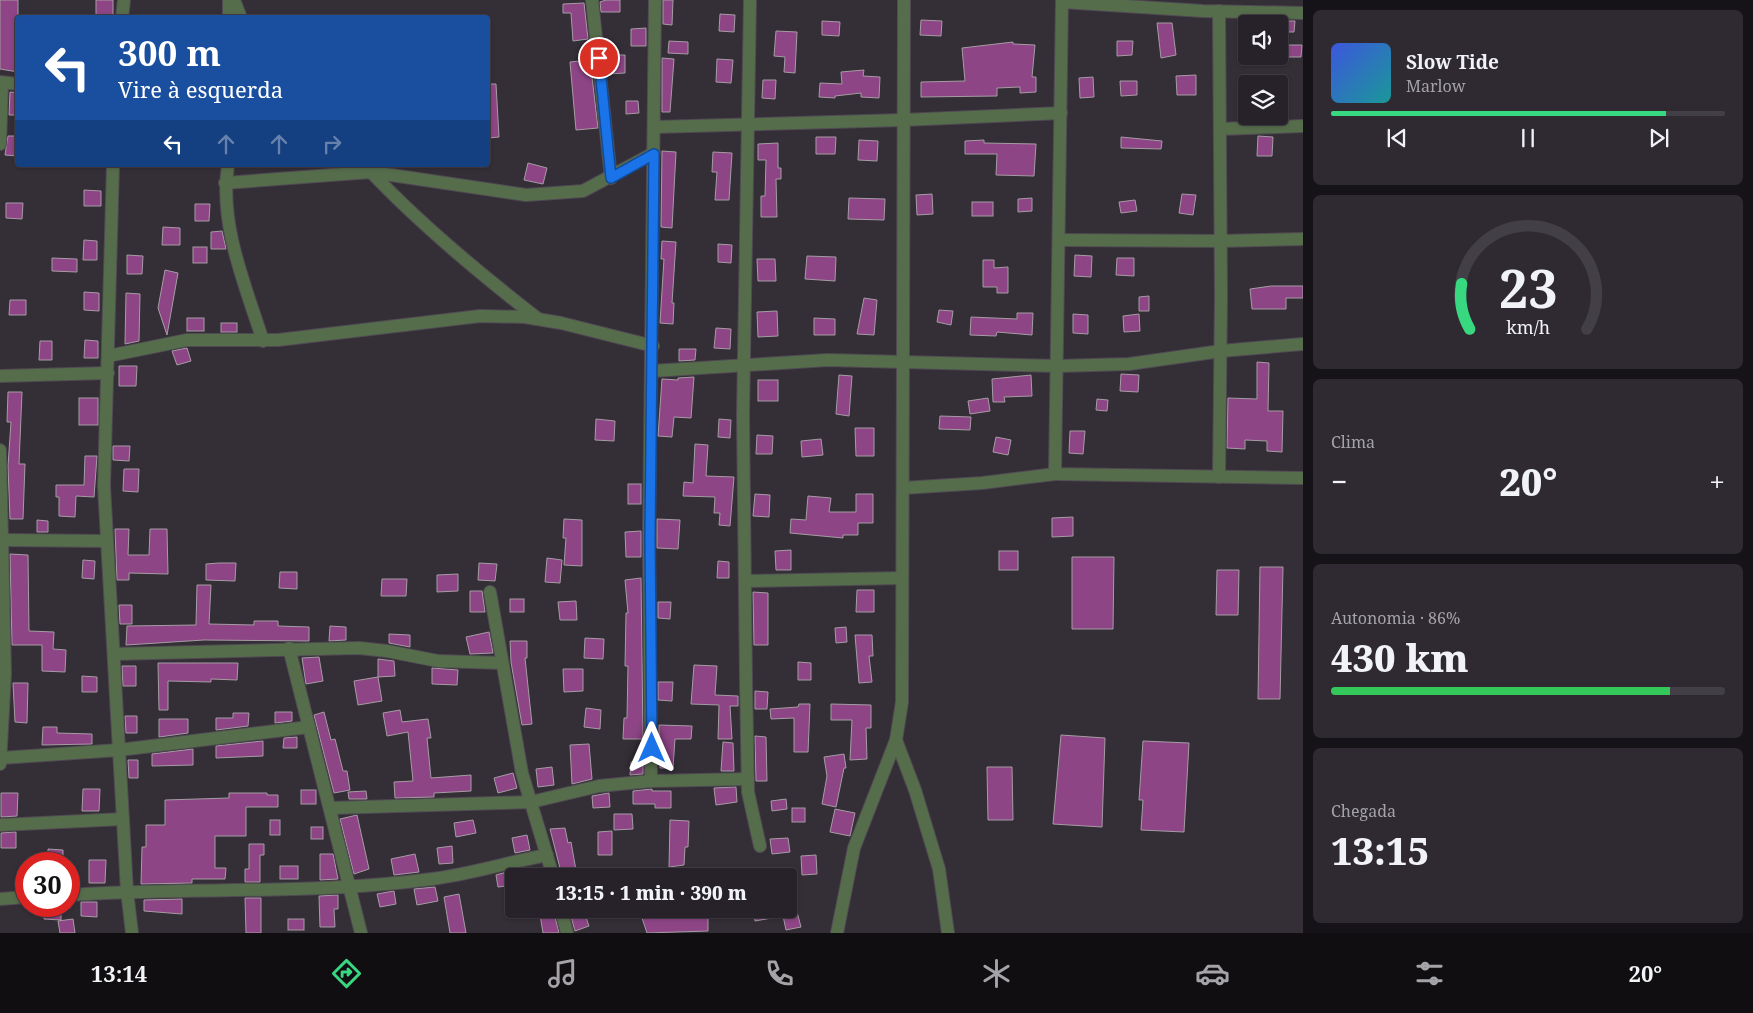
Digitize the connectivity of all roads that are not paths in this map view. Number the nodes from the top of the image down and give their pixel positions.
1 (124, 0) edge
2 (229, 0) edge
3 (234, 0) edge
4 (592, 0) edge
5 (655, 0) edge
6 (750, 0) edge
7 (904, 0) edge
8 (1062, 1) edge
9 (1235, 6) edge
10 (1219, 11) junction
11 (1303, 14) edge
12 (122, 15) edge
13 (229, 15) edge
14 (240, 15) edge
15 (1, 83) edge
16 (15, 84) edge
17 (1061, 112) junction
18 (903, 120) junction
19 (747, 124) junction
20 (1303, 126) edge
21 (654, 127) junction
22 (1220, 129) junction
23 (0, 144) edge
24 (654, 154) junction
25 (113, 167) edge
26 (228, 167) edge
27 (368, 168) edge
28 (611, 178) junction
29 (225, 183) junction
30 (1303, 239) edge
31 (1060, 240) junction
32 (1221, 241) junction
33 (539, 319) junction
34 (263, 341) junction
35 (1303, 344) edge
36 (653, 346) junction
37 (1221, 350) junction
38 (108, 356) junction
39 (903, 363) junction
40 (744, 366) junction
41 (1058, 366) junction
42 (652, 372) junction
43 (108, 373) junction
44 (0, 376) edge
45 (0, 450) edge
46 (1055, 474) junction
47 (1219, 477) junction
48 (1303, 478) edge
49 (903, 488) junction
50 (2, 540) edge
51 (106, 542) junction
52 (902, 578) junction
53 (745, 581) junction
54 (490, 592) dead end
55 (289, 648) junction
56 (114, 654) junction
57 (502, 663) junction
58 (309, 727) junction
59 (896, 740) junction
60 (119, 750) junction
61 (0, 758) edge
62 (0, 764) edge
63 (748, 779) junction
64 (651, 781) junction
65 (531, 802) junction
66 (330, 808) junction
67 (123, 819) junction
68 (0, 825) edge
69 (760, 846) dead end
70 (547, 855) junction
71 (551, 868) edge
72 (349, 885) junction
73 (127, 891) junction
74 (80, 894) edge
75 (15, 898) edge
76 (0, 899) edge
77 (564, 918) edge
78 (132, 933) edge
79 (361, 933) edge
80 (568, 933) edge
81 (837, 933) edge
82 (948, 933) edge

1 - 12 street
2 - 13 street
3 - 14 street
4 - 28 street
5 - 21 street
6 - 19 street
7 - 18 street
8 - 10 street
8 - 17 street
9 - 10 street
9 - 11 street
10 - 22 street
15 - 16 street
15 - 23 street
17 - 18 street
17 - 31 street
18 - 19 street
18 - 39 street
19 - 21 street
19 - 40 street
20 - 22 street
21 - 24 street
22 - 32 street
24 - 28 street
24 - 36 street
25 - 38 street
26 - 29 street
27 - 28 street
27 - 29 street
27 - 33 street
29 - 34 street
30 - 32 street
31 - 32 street
31 - 41 street
32 - 37 street
33 - 34 street
33 - 36 street
34 - 38 street
35 - 37 street
36 - 42 street
37 - 41 street
37 - 47 street
38 - 43 street
39 - 40 street
39 - 41 street
39 - 49 street
40 - 42 street
40 - 53 street
41 - 46 street
42 - 64 street
43 - 44 street
43 - 51 street
45 - 50 street
46 - 47 street
46 - 49 street
47 - 48 street
49 - 52 street
50 - 51 street
50 - 61 street
51 - 56 street
52 - 53 street
52 - 59 street
53 - 63 street
54 - 57 street
55 - 56 street
55 - 57 street
55 - 58 street
56 - 60 street
57 - 65 street
58 - 60 street
58 - 66 street
59 - 81 street
59 - 82 street
60 - 61 street
60 - 67 street
61 - 62 street
63 - 64 street
63 - 69 street
64 - 65 street
65 - 66 street
65 - 70 street
66 - 72 street
67 - 68 street
67 - 73 street
70 - 71 street
70 - 72 street
72 - 73 street
72 - 79 street
73 - 74 street
73 - 78 street
75 - 76 street
77 - 80 street

